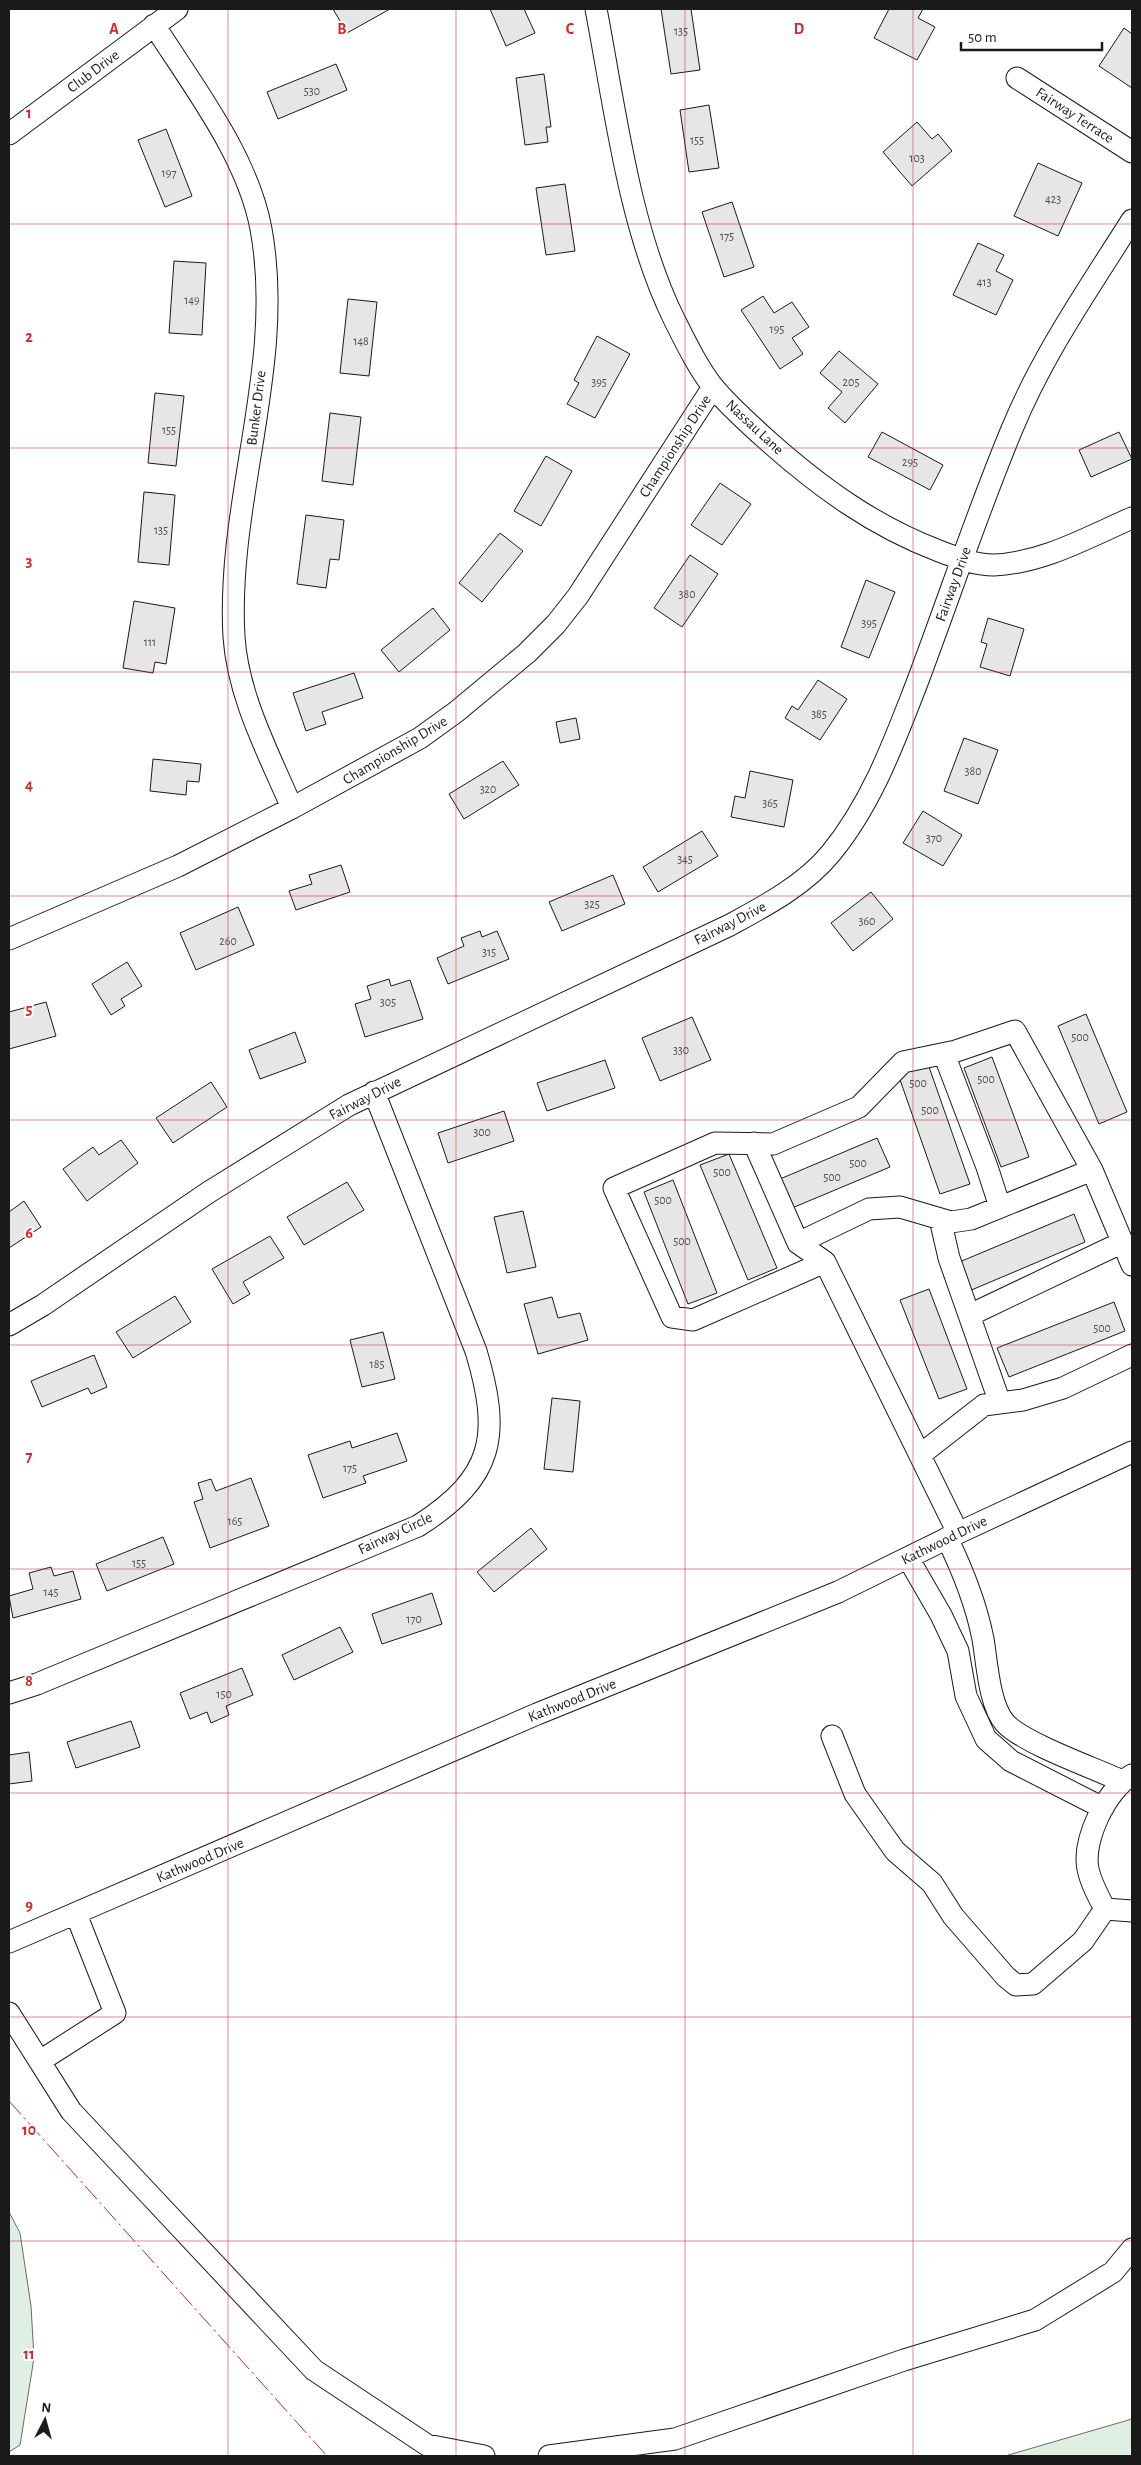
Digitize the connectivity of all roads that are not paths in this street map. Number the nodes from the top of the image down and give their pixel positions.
1 (177, 9) edge
2 (596, 9) edge
3 (154, 25) junction
4 (1017, 78) dead end
5 (9, 134) edge
6 (1132, 152) edge
7 (1132, 220) edge
8 (713, 387) junction
9 (1132, 518) edge
10 (962, 560) junction
11 (292, 808) junction
12 (9, 939) edge
13 (944, 1054) junction
14 (374, 1092) junction
15 (754, 1143) junction
16 (1092, 1170) junction
17 (1000, 1207) junction
18 (940, 1219) junction
19 (1123, 1242) junction
20 (798, 1243) junction
21 (825, 1262) junction
22 (1132, 1265) edge
23 (970, 1315) junction
24 (9, 1325) edge
25 (1132, 1355) edge
26 (1000, 1403) junction
27 (1132, 1452) edge
28 (920, 1455) junction
29 (953, 1535) junction
30 (908, 1558) junction
31 (972, 1599) junction
32 (941, 1615) junction
33 (9, 1693) edge
34 (832, 1736) dead end
35 (1127, 1778) edge
36 (1103, 1808) junction
37 (1105, 1909) junction
38 (1132, 1911) edge
39 (76, 1914) junction
40 (9, 1942) edge
41 (9, 2013) edge
42 (40, 2061) junction
43 (1132, 2249) edge
44 (484, 2456) edge
45 (549, 2456) edge

1 - 3 street, Club Drive
2 - 8 street, Nassau Lane
3 - 5 street, Club Drive
3 - 11 street, Bunker Drive
4 - 6 street, Fairway Terrace
7 - 10 street, Fairway Drive
8 - 10 street, Nassau Lane
8 - 11 street, Championship Drive
9 - 10 street, Nassau Lane
10 - 14 street, Fairway Drive
11 - 12 street, Championship Drive
13 - 15 street
13 - 16 street
13 - 17 street
14 - 24 street, Fairway Drive
14 - 33 street, Fairway Circle
15 - 20 street
15 - 21 street
16 - 17 street
16 - 19 street
17 - 18 street
18 - 20 street
18 - 23 street
19 - 22 street
19 - 23 street
20 - 21 street
21 - 28 street
23 - 26 street
25 - 26 street
26 - 28 street
27 - 29 street, Kathwood Drive
28 - 29 street
29 - 30 street, Kathwood Drive
29 - 31 street
30 - 32 street
30 - 39 street, Kathwood Drive
31 - 32 street
31 - 35 street
32 - 36 street
34 - 37 street
35 - 36 street
36 - 37 street
37 - 38 street
39 - 40 street, Kathwood Drive
39 - 42 street
41 - 42 street
42 - 44 street
43 - 45 street

